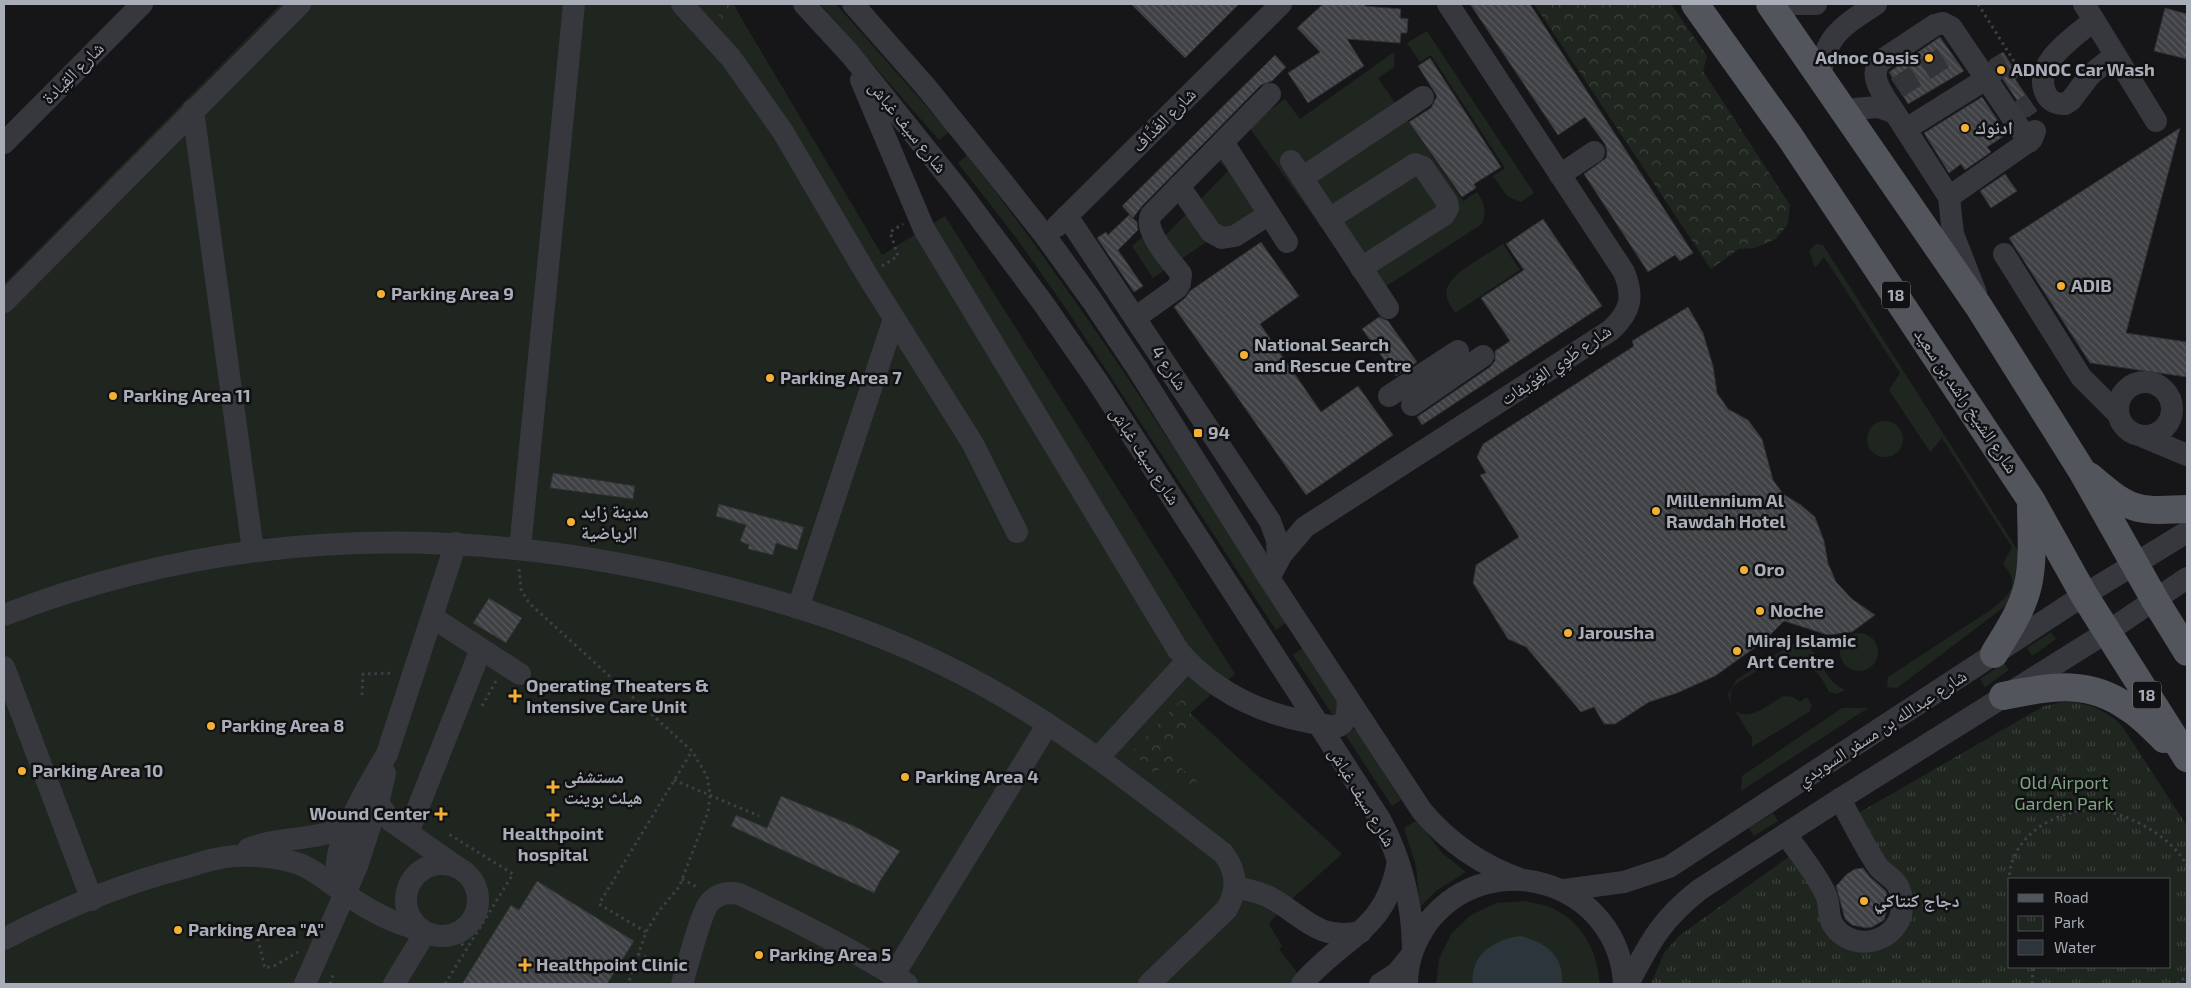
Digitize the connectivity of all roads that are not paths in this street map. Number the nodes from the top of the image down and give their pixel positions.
1 (142, 4) edge
2 (300, 4) edge
3 (574, 4) edge
4 (682, 4) edge
5 (804, 4) edge
6 (853, 4) edge
7 (1282, 4) edge
8 (1448, 4) edge
9 (1695, 4) edge
10 (1770, 4) edge
11 (1789, 4) edge
12 (1816, 4) edge
13 (1876, 4) edge
14 (2089, 12) edge
15 (850, 54) junction
16 (2116, 55) junction
17 (1821, 80) junction
18 (2005, 88) junction
19 (1270, 94) dead end
20 (1423, 97) dead end
21 (1896, 106) junction
22 (193, 110) junction
23 (1842, 110) junction
24 (2156, 121) dead end
25 (6, 138) edge
26 (1222, 142) junction
27 (2029, 142) junction
28 (1594, 152) dead end
29 (1560, 175) junction
30 (1179, 186) junction
31 (1950, 196) junction
32 (1268, 214) junction
33 (1067, 216) junction
34 (1329, 219) junction
35 (1046, 237) junction
36 (1287, 242) dead end
37 (2004, 254) dead end
38 (1362, 268) junction
39 (4, 302) edge
40 (1979, 307) junction
41 (1388, 308) dead end
42 (1135, 318) junction
43 (894, 319) junction
44 (1458, 351) dead end
45 (1483, 356) dead end
46 (1389, 396) dead end
47 (2180, 404) edge
48 (1412, 405) dead end
49 (2118, 414) junction
50 (2144, 437) junction
51 (2187, 455) edge
52 (2082, 471) junction
53 (2031, 500) junction
54 (2187, 508) edge
55 (1270, 521) junction
56 (1305, 527) junction
57 (1017, 532) dead end
58 (2187, 532) edge
59 (456, 543) junction
60 (520, 549) junction
61 (253, 551) junction
62 (2135, 566) junction
63 (1274, 569) junction
64 (2187, 578) edge
65 (2084, 595) junction
66 (2155, 600) junction
67 (798, 608) junction
68 (4, 615) edge
69 (432, 616) junction
70 (2107, 632) junction
71 (481, 649) junction
72 (2187, 652) edge
73 (1994, 654) junction
74 (1187, 661) junction
75 (4, 667) edge
76 (513, 669) road end
77 (2003, 696) junction
78 (1348, 698) junction
79 (1048, 724) junction
80 (1318, 724) junction
81 (387, 754) junction
82 (1098, 758) junction
83 (2187, 758) edge
84 (1840, 799) junction
85 (378, 803) junction
86 (350, 824) junction
87 (408, 833) junction
88 (1786, 835) junction
89 (234, 856) junction
90 (1398, 860) junction
91 (458, 868) junction
92 (1523, 880) junction
93 (1236, 887) junction
94 (1564, 890) junction
95 (344, 893) junction
96 (92, 900) junction
97 (1361, 932) junction
98 (441, 937) junction
99 (4, 939) edge
100 (1412, 952) junction
101 (684, 979) edge
102 (900, 980) edge
103 (305, 984) edge
104 (394, 984) edge
105 (406, 984) edge
106 (1149, 984) edge
107 (1302, 984) edge
108 (1380, 984) edge
109 (1407, 984) edge
110 (1624, 984) edge
111 (1628, 984) edge

1 - 25 street, شارع القِيادة
2 - 22 street
3 - 60 street
4 - 43 street
5 - 15 street, شارع سيف غباش
6 - 35 street
7 - 33 street, شارع الغَدَّاف
8 - 29 street, شارع طَوِي الغِوَيفات
9 - 53 main road, شارع الشيخ راشد بن سعيد / 18
10 - 17 main road
11 - 12 street
13 - 17 street
14 - 16 street
14 - 16 street
15 - 74 street
15 - 80 street, شارع سيف غباش
16 - 24 street
17 - 23 main road
18 - 21 street
18 - 21 street
18 - 27 street
18 - 27 street
19 - 26 street
20 - 34 street
21 - 23 street
21 - 31 street
22 - 39 street
22 - 61 street
23 - 40 main road
26 - 30 street
26 - 32 street
27 - 31 street
28 - 29 street
29 - 56 street, شارع طَوِي الغِوَيفات
30 - 32 street
30 - 42 street
31 - 40 street
32 - 36 street
33 - 35 street, شارع الغَدَّاف
33 - 42 street, شارع 4
34 - 38 street
34 - 38 street
35 - 63 street
37 - 49 street
38 - 41 street
40 - 52 main road
42 - 55 street, شارع 4
43 - 57 street
43 - 67 street
44 - 46 street
45 - 48 street
47 - 49 street
47 - 50 street
49 - 50 street
50 - 51 street
52 - 54 main road
52 - 62 main road
53 - 65 main road, شارع الشيخ راشد بن سعيد / 18
53 - 73 main road
55 - 56 street
55 - 63 street, شارع 4
56 - 63 street, شارع طَوِي الغِوَيفات
58 - 62 street, شارع عبدالله بن مسفر السويدي
59 - 60 street
59 - 61 street
59 - 69 street
60 - 67 street
61 - 68 street
62 - 65 street, شارع عبدالله بن مسفر السويدي
62 - 66 main road
63 - 78 street
64 - 66 street, شارع عبدالله بن مسفر السويدي
65 - 70 main road, شارع الشيخ راشد بن سعيد / 18
65 - 73 street, شارع عبدالله بن مسفر السويدي
66 - 70 street, شارع عبدالله بن مسفر السويدي
66 - 72 main road
67 - 79 street
69 - 71 street
69 - 81 street
70 - 77 street, شارع عبدالله بن مسفر السويدي
70 - 83 main road, شارع الشيخ راشد بن سعيد / 18
71 - 76 street
71 - 87 street
73 - 94 street, شارع عبدالله بن مسفر السويدي
74 - 80 street
74 - 82 street
75 - 96 street
77 - 83 main road
77 - 84 street, شارع عبدالله بن مسفر السويدي
78 - 80 street
78 - 92 street
79 - 82 street
79 - 102 street
80 - 90 street, شارع سيف غباش
81 - 85 street
81 - 86 street
82 - 93 street
84 - 88 street, شارع عبدالله بن مسفر السويدي
84 - 88 street
85 - 87 street
85 - 95 street
86 - 89 street
86 - 95 street
87 - 91 street
88 - 111 street, شارع عبدالله بن مسفر السويدي
89 - 95 street
89 - 96 street
90 - 97 street
90 - 100 street, شارع سيف غباش
91 - 98 street
91 - 98 street
92 - 94 street
92 - 100 street
93 - 97 street
93 - 106 street
94 - 110 street
95 - 98 street
95 - 103 street
96 - 99 street
97 - 107 street
98 - 104 street
98 - 105 street
100 - 108 street
100 - 109 street, شارع سيف غباش
101 - 102 street

